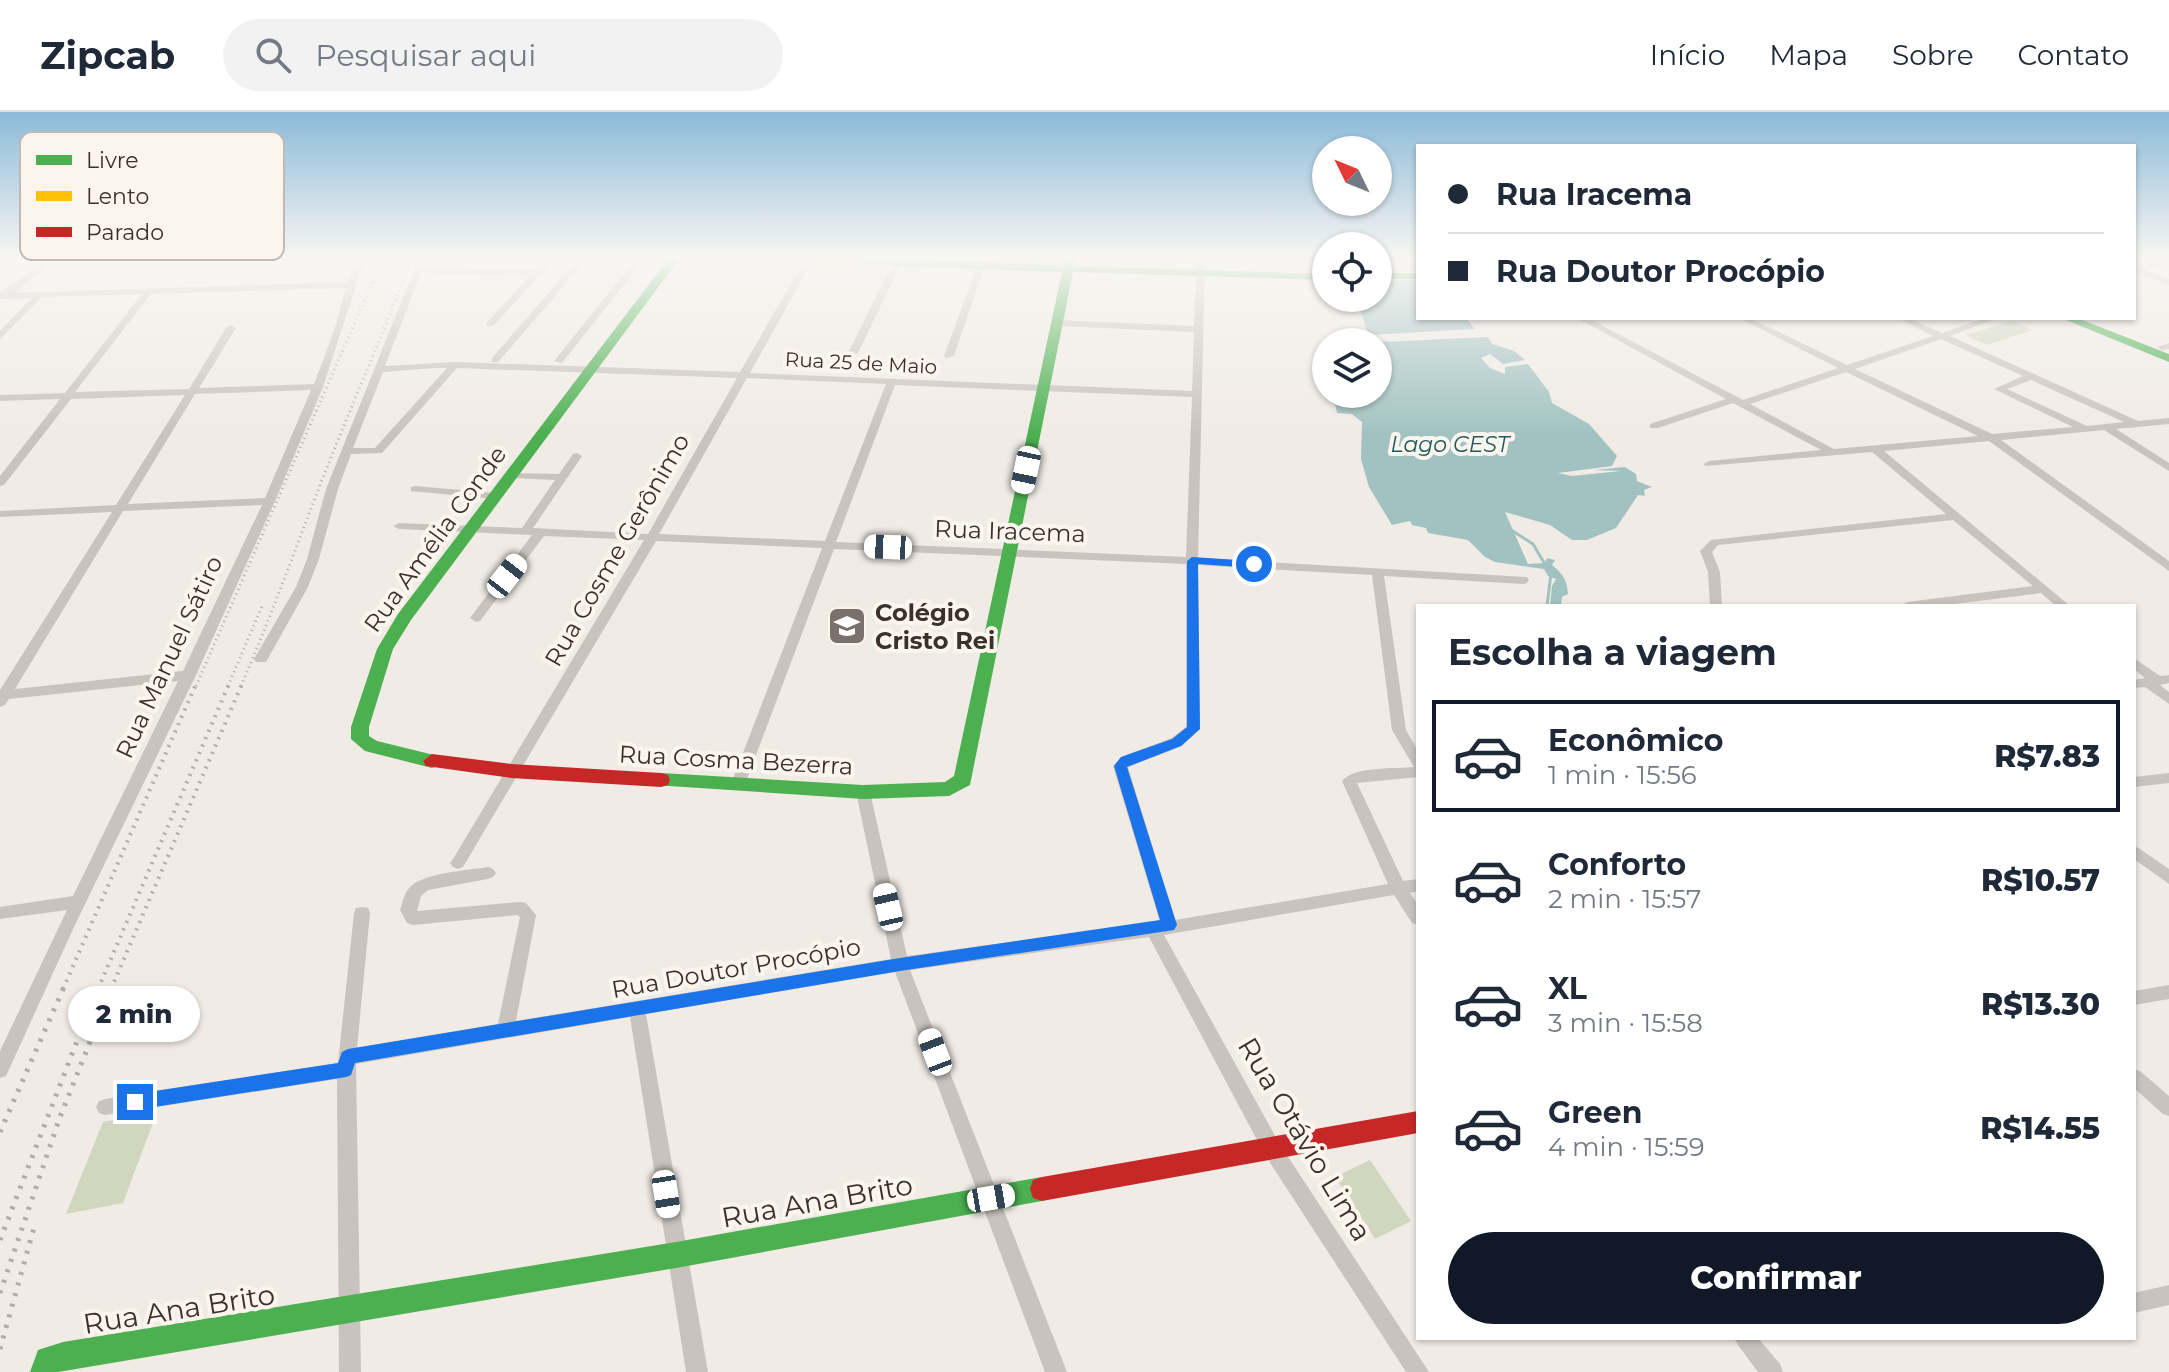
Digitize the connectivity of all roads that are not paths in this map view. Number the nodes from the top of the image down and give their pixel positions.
1 (18, 317) edge
2 (129, 317) edge
3 (343, 317) edge
4 (401, 317) edge
5 (497, 317) edge
6 (533, 317) edge
7 (595, 317) edge
8 (629, 317) edge
9 (776, 317) edge
10 (871, 317) edge
11 (963, 317) edge
12 (1057, 317) edge
13 (1199, 317) edge
14 (1585, 320) edge
15 (1747, 320) edge
16 (1907, 320) edge
17 (1988, 320) edge
18 (2073, 320) edge
19 (2093, 320) edge
20 (1056, 323) junction
21 (490, 324) dead end
22 (231, 328) dead end
23 (1198, 329) junction
24 (1941, 335) junction
25 (0, 336) edge
26 (2167, 350) edge
27 (853, 353) dead end
28 (949, 356) dead end
29 (495, 360) dead end
30 (559, 361) dead end
31 (455, 365) junction
32 (1848, 368) junction
33 (381, 369) junction
34 (589, 369) junction
35 (743, 375) junction
36 (2031, 376) junction
37 (891, 383) junction
38 (318, 387) junction
39 (1043, 388) junction
40 (191, 392) junction
41 (1196, 394) junction
42 (2073, 395) junction
43 (67, 396) junction
44 (0, 398) edge
45 (1738, 402) junction
46 (2041, 408) junction
47 (2169, 421) edge
48 (2138, 424) junction
49 (1654, 426) dead end
50 (2108, 428) junction
51 (2087, 429) junction
52 (1993, 439) junction
53 (1873, 447) junction
54 (348, 451) junction
55 (1830, 452) junction
56 (577, 456) dead end
57 (1709, 464) dead end
58 (2169, 468) edge
59 (511, 475) junction
60 (562, 477) junction
61 (0, 483) edge
62 (415, 489) dead end
63 (495, 496) junction
64 (269, 501) junction
65 (120, 509) junction
66 (0, 514) edge
67 (1956, 516) junction
68 (399, 526) dead end
69 (470, 531) junction
70 (524, 533) junction
71 (539, 534) junction
72 (652, 537) junction
73 (828, 545) junction
74 (1009, 552) junction
75 (1192, 561) junction
76 (2169, 567) edge
77 (1377, 571) junction
78 (1523, 580) dead end
79 (2043, 589) junction
80 (1716, 604) edge
81 (1923, 604) edge
82 (2062, 604) edge
83 (476, 618) dead end
84 (261, 659) dead end
85 (2136, 664) edge
86 (189, 675) junction
87 (2152, 682) edge
88 (2, 697) edge
89 (2169, 699) edge
90 (1416, 760) edge
91 (511, 771) junction
92 (1416, 772) edge
93 (2169, 778) edge
94 (2136, 782) edge
95 (738, 784) junction
96 (863, 792) junction
97 (2136, 853) edge
98 (458, 863) dead end
99 (488, 873) dead end
100 (2169, 878) edge
101 (1416, 885) edge
102 (1398, 888) junction
103 (76, 902) junction
104 (0, 913) edge
105 (362, 913) dead end
106 (1416, 915) edge
107 (1161, 927) junction
108 (900, 964) junction
109 (2169, 992) edge
110 (2136, 998) edge
111 (637, 1010) junction
112 (506, 1030) junction
113 (347, 1063) junction
114 (0, 1070) edge
115 (2136, 1079) edge
116 (105, 1107) dead end
117 (2169, 1108) edge
118 (1416, 1122) edge
119 (1272, 1149) junction
120 (991, 1198) junction
121 (676, 1255) junction
122 (2169, 1295) edge
123 (2136, 1303) edge
124 (349, 1310) junction
125 (1747, 1340) edge
126 (44, 1372) edge
127 (350, 1372) edge
128 (697, 1372) edge
129 (1056, 1372) edge
130 (1418, 1372) edge
131 (1772, 1372) edge

1 - 25 street
2 - 43 street
3 - 38 street, Rua Manuel Sátiro
4 - 33 street
5 - 21 street
6 - 29 street
7 - 30 street
8 - 34 main road, Rua Amélia Conde
9 - 35 street, Rua Cosme Gerônimo
10 - 27 street
11 - 28 street
12 - 20 main road
13 - 23 street
14 - 45 street
15 - 32 street
16 - 24 street
17 - 24 street
18 - 26 main road
19 - 26 main road
20 - 23 street
20 - 39 main road
22 - 40 street
23 - 41 street
24 - 32 street
24 - 36 street
31 - 33 street, Rua 25 de Maio
31 - 34 street, Rua 25 de Maio
31 - 54 street
32 - 45 street
32 - 52 street
33 - 54 street
34 - 35 street, Rua 25 de Maio
34 - 59 main road, Rua Amélia Conde
35 - 37 street, Rua 25 de Maio
35 - 72 street, Rua Cosme Gerônimo
36 - 42 street
36 - 46 street
37 - 39 street, Rua 25 de Maio
37 - 73 street
38 - 40 street
38 - 64 street, Rua Manuel Sátiro
39 - 41 street, Rua 25 de Maio
39 - 74 main road
40 - 43 street
40 - 65 street
41 - 75 street
42 - 46 street
42 - 48 street
43 - 44 street
43 - 61 street
45 - 49 street
45 - 55 street
46 - 51 street
47 - 48 street
48 - 50 street
50 - 51 street
50 - 58 street
51 - 52 street
52 - 53 street
52 - 76 street
53 - 55 street
53 - 67 street
54 - 84 street
55 - 57 street
56 - 60 street
59 - 60 street
59 - 63 main road, Rua Amélia Conde
60 - 70 street
62 - 63 street
63 - 69 main road, Rua Amélia Conde
64 - 65 street
64 - 86 street, Rua Manuel Sátiro
65 - 66 street
65 - 88 street
67 - 79 street
67 - 80 street
68 - 69 street, Rua Iracema
69 - 70 street, Rua Iracema
69 - 91 main road, Rua Amélia Conde
70 - 71 street, Rua Iracema
71 - 72 street, Rua Iracema
71 - 83 street
72 - 73 street, Rua Iracema
72 - 91 street, Rua Cosme Gerônimo
73 - 74 street, Rua Iracema
73 - 95 street
74 - 75 street, Rua Iracema
74 - 96 main road, Rua Cosma Bezerra
75 - 77 street, Rua Iracema
75 - 107 street, Rua Otávio Lima
77 - 78 street, Rua Iracema
77 - 90 street
79 - 81 street
79 - 82 street
85 - 87 street
86 - 88 street
86 - 103 street, Rua Manuel Sátiro
87 - 89 street
91 - 95 main road, Rua Cosma Bezerra
91 - 98 street, Rua Cosme Gerônimo
92 - 102 street
93 - 94 street
95 - 96 main road, Rua Cosma Bezerra
96 - 108 street
97 - 100 street
99 - 112 street
101 - 102 street, Rua Doutor Procópio
102 - 106 street
102 - 107 street, Rua Doutor Procópio
103 - 104 street
103 - 114 street, Rua Manuel Sátiro
105 - 113 street
107 - 108 street, Rua Doutor Procópio
107 - 119 street, Rua Otávio Lima
108 - 111 street, Rua Doutor Procópio
108 - 120 street
109 - 110 street
111 - 112 street, Rua Doutor Procópio
111 - 121 street
112 - 113 street, Rua Doutor Procópio
113 - 116 street, Rua Doutor Procópio
113 - 124 street
115 - 117 street
118 - 119 main road, Rua Ana Brito
119 - 120 main road, Rua Ana Brito
119 - 130 street, Rua Otávio Lima
120 - 121 main road, Rua Ana Brito
120 - 129 street
121 - 124 main road, Rua Ana Brito
121 - 128 street
122 - 123 street
124 - 126 main road, Rua Ana Brito
124 - 127 street
125 - 131 street

